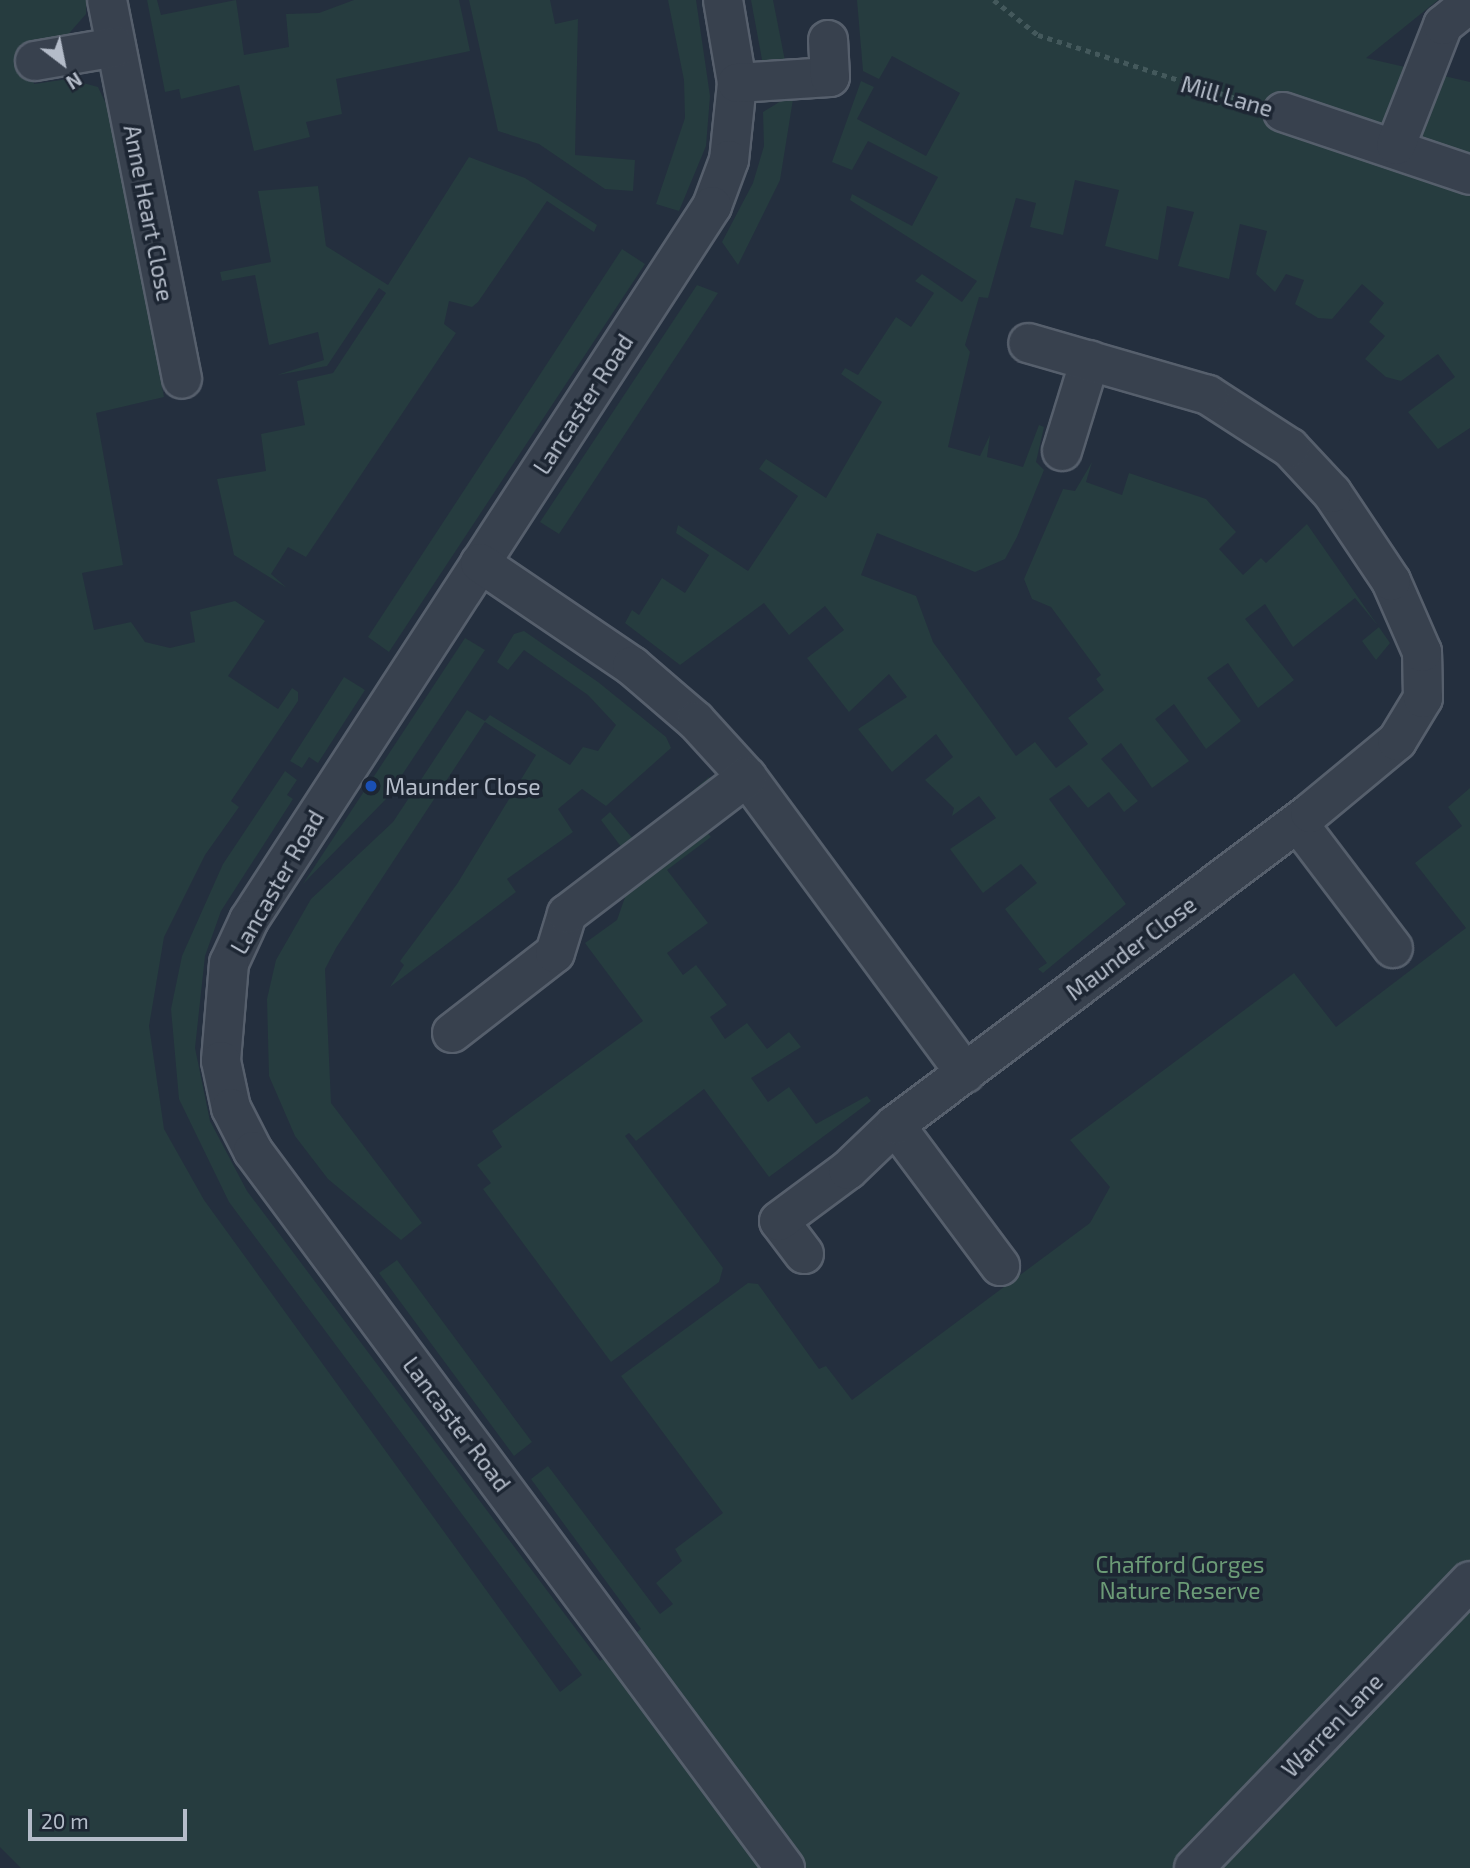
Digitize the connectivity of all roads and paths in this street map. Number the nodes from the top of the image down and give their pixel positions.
1 (107, 0) edge
2 (723, 0) edge
3 (994, 0) edge
4 (1470, 3) edge
5 (828, 40) dead end
6 (116, 47) junction
7 (35, 61) dead end
8 (737, 83) junction
9 (1283, 112) joint
10 (1396, 145) junction
11 (1470, 175) edge
12 (1028, 344) dead end
13 (1090, 360) junction
14 (181, 379) dead end
15 (1062, 451) dead end
16 (480, 563) junction
17 (747, 777) junction
18 (1298, 823) junction
19 (1392, 948) dead end
20 (452, 1032) dead end
21 (965, 1073) junction
22 (895, 1125) junction
23 (804, 1254) dead end
24 (1000, 1265) dead end
25 (1470, 1581) edge
26 (785, 1868) edge
27 (1194, 1868) edge

1 - 6 street, Anne Heart Close
2 - 8 street, Lancaster Road
3 - 9 path, Mill Lane
4 - 10 street
5 - 8 street
6 - 7 street
6 - 14 street, Anne Heart Close
8 - 16 street, Lancaster Road
9 - 10 street, Mill Lane
10 - 11 street, Mill Lane
12 - 13 street, Maunder Close
13 - 15 street
13 - 18 street, Maunder Close
16 - 17 street
16 - 26 street, Lancaster Road
17 - 20 street
17 - 21 street
18 - 19 street
18 - 21 street, Maunder Close
21 - 22 street, Maunder Close
22 - 23 street, Maunder Close
22 - 24 street
25 - 27 street, Warren Lane

